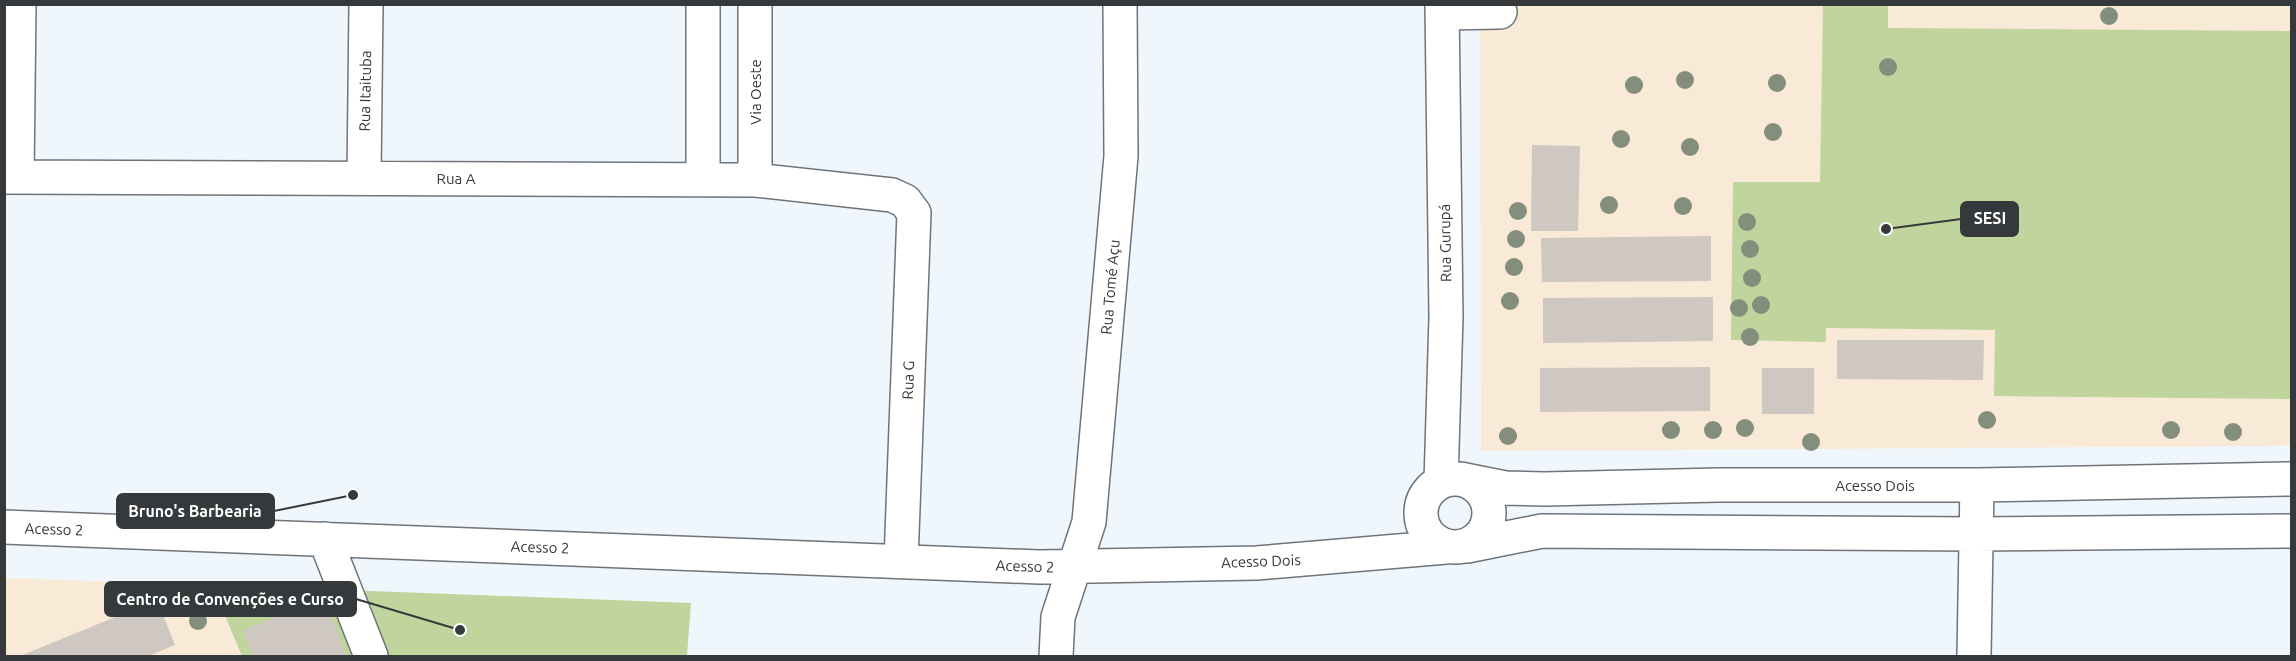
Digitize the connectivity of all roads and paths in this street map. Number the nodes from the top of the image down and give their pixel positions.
1 (19, 4) edge
2 (366, 4) edge
3 (703, 4) edge
4 (755, 4) edge
5 (1120, 4) edge
6 (1442, 9) edge
7 (1500, 12) dead end
8 (11, 177) edge
9 (364, 177) junction
10 (703, 180) junction
11 (756, 180) junction
12 (906, 201) joint
13 (2292, 479) edge
14 (1450, 481) junction
15 (1977, 485) junction
16 (4, 527) edge
17 (2292, 531) edge
18 (1976, 534) junction
19 (325, 539) junction
20 (1457, 546) junction
21 (901, 561) junction
22 (1075, 568) junction
23 (371, 657) edge
24 (1056, 657) edge
25 (1974, 657) edge

1 - 8 street
2 - 9 street, Rua Itaituba
3 - 10 street
4 - 11 street, Via Oeste
5 - 22 street, Rua Tomé Açu
6 - 7 street
6 - 14 street, Rua Gurupá
8 - 9 street, Rua A
9 - 10 street, Rua A
10 - 11 street, Rua A
11 - 12 street, Rua A
12 - 21 street, Rua G
13 - 15 street, Acesso Dois
14 - 15 street, Acesso Dois
14 - 20 street
14 - 20 street
15 - 18 street
16 - 19 street, Acesso 2
17 - 18 street, Acesso Dois
18 - 20 street, Acesso Dois
18 - 25 street
19 - 21 street, Acesso 2
19 - 23 street
20 - 22 street, Acesso Dois
21 - 22 street, Acesso 2
22 - 24 street, Rua Tomé Açu

